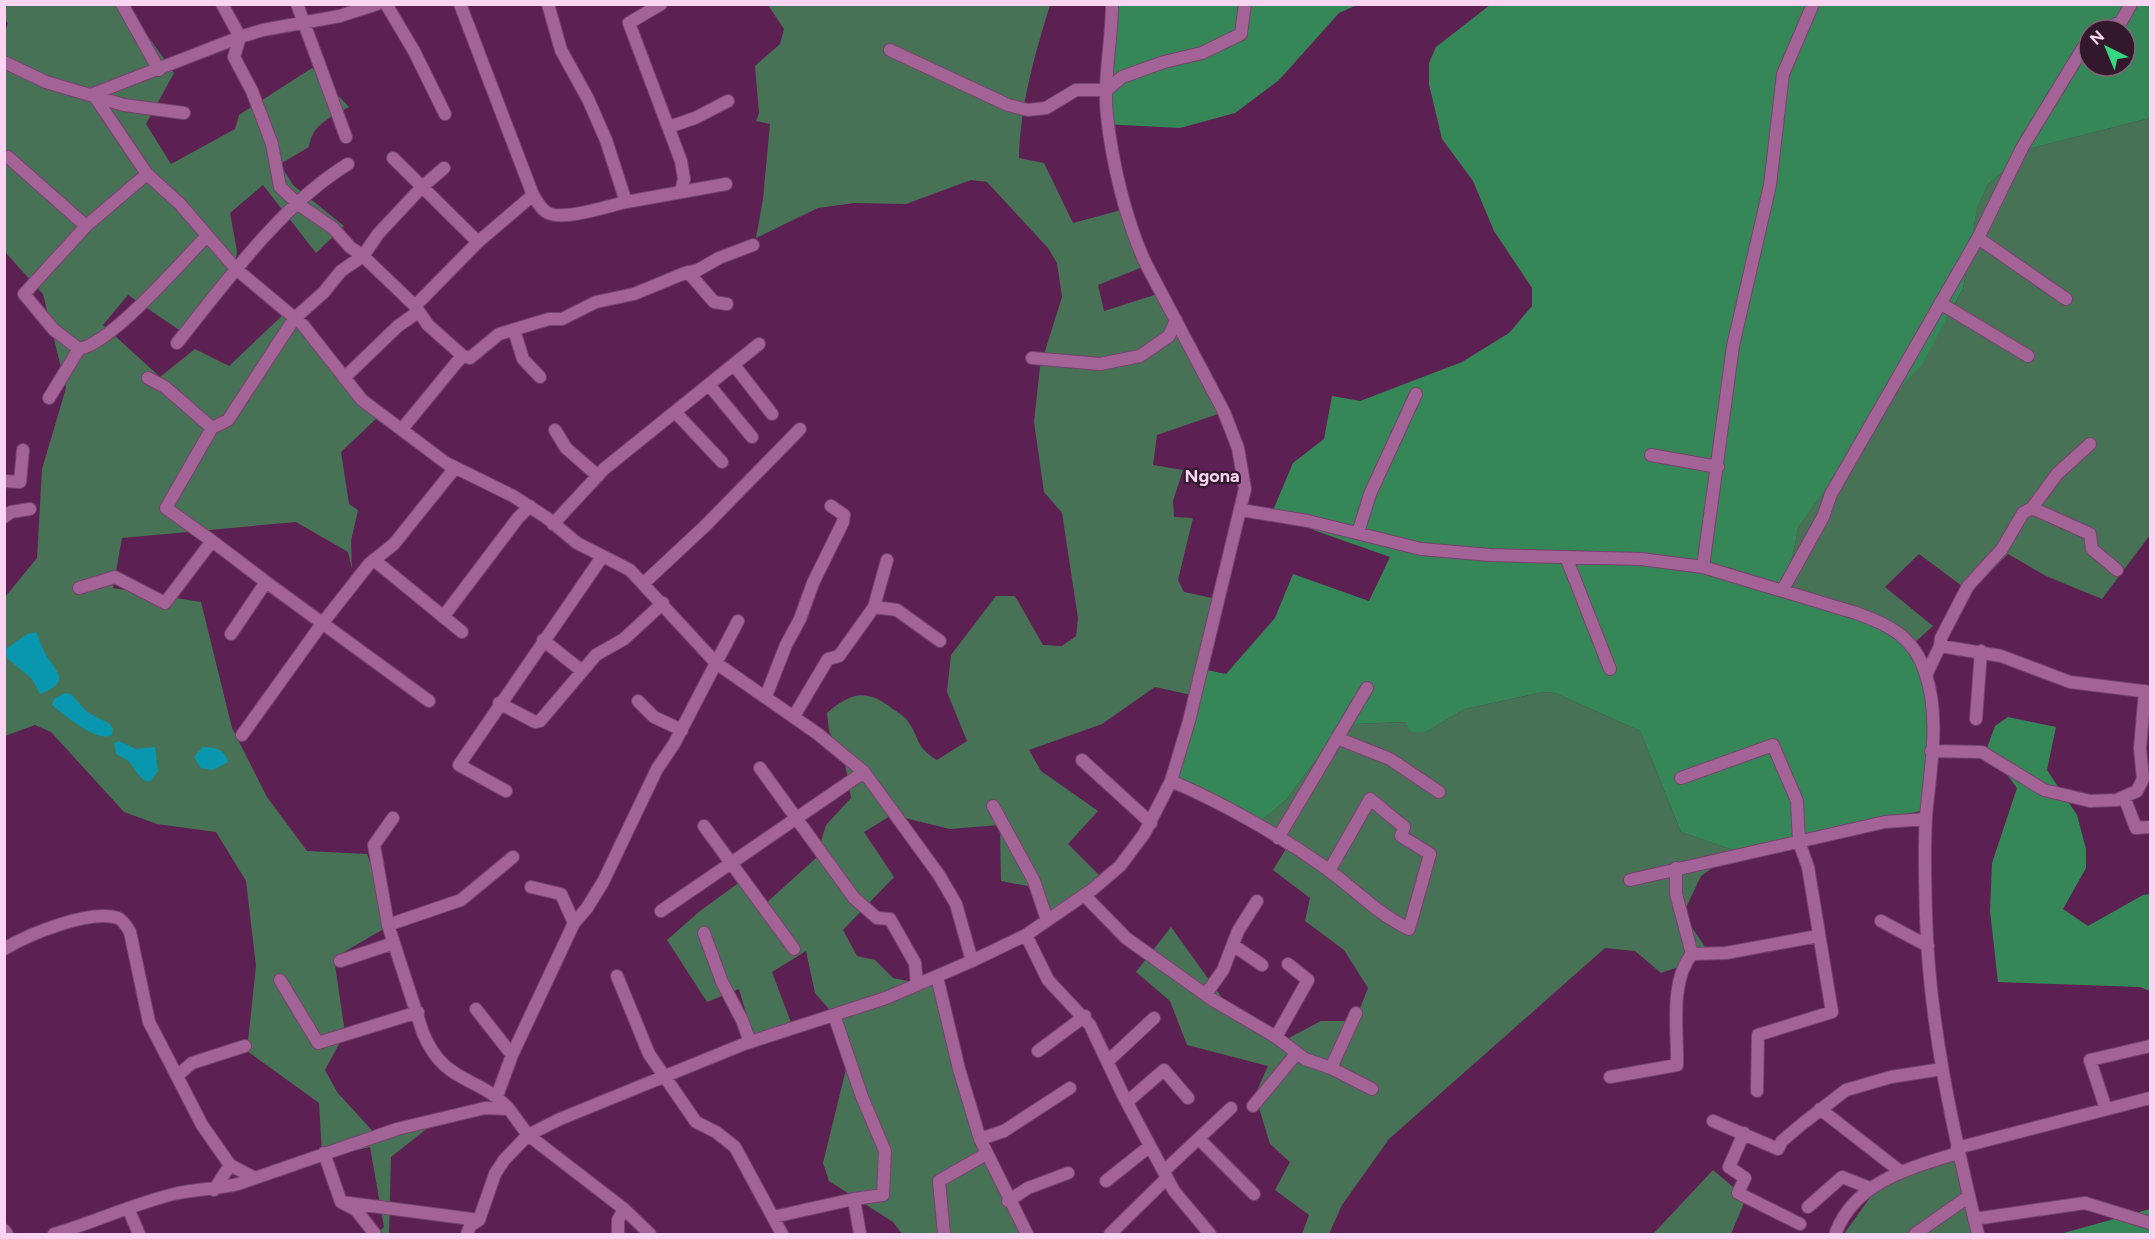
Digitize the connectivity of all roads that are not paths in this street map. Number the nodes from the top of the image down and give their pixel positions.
1 (122, 4) edge
2 (222, 4) edge
3 (297, 4) edge
4 (386, 4) edge
5 (460, 4) edge
6 (548, 4) edge
7 (661, 4) edge
8 (1112, 4) edge
9 (1245, 4) edge
10 (1813, 4) edge
11 (2131, 4) edge
12 (374, 5) edge
13 (2123, 18) edge
14 (306, 24) junction
15 (240, 37) junction
16 (890, 50) dead end
17 (2077, 58) edge
18 (4, 62) edge
19 (159, 70) junction
20 (1107, 90) junction
21 (93, 94) junction
22 (728, 101) dead end
23 (184, 112) dead end
24 (445, 114) dead end
25 (669, 127) junction
26 (346, 137) dead end
27 (8, 157) dead end
28 (393, 158) dead end
29 (348, 164) dead end
30 (444, 168) dead end
31 (147, 174) junction
32 (726, 184) dead end
33 (421, 188) junction
34 (681, 191) junction
35 (533, 195) junction
36 (626, 202) junction
37 (298, 204) junction
38 (86, 226) junction
39 (207, 236) junction
40 (1978, 238) junction
41 (478, 242) junction
42 (753, 245) dead end
43 (363, 256) junction
44 (236, 269) junction
45 (688, 272) junction
46 (2066, 299) dead end
47 (1940, 303) junction
48 (727, 304) dead end
49 (417, 309) junction
50 (294, 319) junction
51 (1176, 320) junction
52 (514, 330) junction
53 (177, 344) dead end
54 (759, 344) dead end
55 (79, 349) junction
56 (463, 356) junction
57 (2028, 356) dead end
58 (1032, 358) dead end
59 (734, 365) junction
60 (540, 377) dead end
61 (148, 378) dead end
62 (344, 378) junction
63 (709, 386) junction
64 (1416, 394) dead end
65 (49, 398) dead end
66 (676, 413) junction
67 (772, 414) dead end
68 (212, 428) junction
69 (402, 429) junction
70 (800, 429) dead end
71 (555, 430) dead end
72 (752, 437) dead end
73 (2090, 444) dead end
74 (23, 450) dead end
75 (1651, 455) dead end
76 (722, 462) dead end
77 (1718, 467) junction
78 (455, 468) junction
79 (598, 476) junction
80 (4, 481) edge
81 (530, 506) junction
82 (831, 506) dead end
83 (2032, 508) junction
84 (30, 509) dead end
85 (1241, 510) junction
86 (4, 517) edge
87 (554, 524) junction
88 (1358, 533) junction
89 (212, 541) junction
90 (602, 557) junction
91 (1566, 557) junction
92 (374, 560) junction
93 (887, 560) dead end
94 (1702, 567) junction
95 (2117, 570) dead end
96 (266, 582) junction
97 (644, 583) junction
98 (78, 588) dead end
99 (1782, 591) junction
100 (663, 603) junction
101 (874, 607) junction
102 (443, 617) junction
103 (738, 621) dead end
104 (321, 625) junction
105 (462, 632) dead end
106 (231, 634) dead end
107 (543, 640) junction
108 (940, 641) dead end
109 (1940, 646) junction
110 (1981, 651) junction
111 (716, 663) junction
112 (1610, 669) dead end
113 (582, 671) junction
114 (1926, 675) junction
115 (1367, 688) dead end
116 (2148, 691) edge
117 (766, 696) junction
118 (429, 701) dead end
119 (638, 701) dead end
120 (500, 703) junction
121 (794, 716) junction
122 (1976, 719) dead end
123 (682, 729) junction
124 (242, 735) dead end
125 (1337, 738) junction
126 (1931, 751) junction
127 (1082, 760) dead end
128 (760, 768) dead end
129 (864, 772) junction
130 (1681, 778) dead end
131 (1171, 781) junction
132 (506, 791) dead end
133 (1439, 792) dead end
134 (2124, 797) junction
135 (993, 806) dead end
136 (797, 816) junction
137 (393, 818) dead end
138 (1926, 819) junction
139 (1151, 823) junction
140 (704, 826) dead end
141 (2151, 826) edge
142 (1278, 838) junction
143 (1799, 842) junction
144 (513, 857) dead end
145 (729, 862) junction
146 (1676, 868) junction
147 (1329, 871) junction
148 (1630, 880) dead end
149 (531, 886) dead end
150 (1084, 895) junction
151 (1257, 901) dead end
152 (660, 911) dead end
153 (1047, 920) junction
154 (1881, 921) dead end
155 (573, 923) junction
156 (388, 925) junction
157 (704, 933) dead end
158 (1026, 934) junction
159 (1818, 936) junction
160 (394, 943) junction
161 (1233, 945) junction
162 (1928, 946) junction
163 (4, 949) edge
164 (794, 949) dead end
165 (1692, 954) junction
166 (340, 961) dead end
167 (972, 961) junction
168 (1288, 964) dead end
169 (1262, 965) dead end
170 (617, 976) dead end
171 (937, 977) junction
172 (280, 980) dead end
173 (916, 984) junction
174 (1206, 994) junction
175 (476, 1009) dead end
176 (418, 1012) junction
177 (1356, 1014) dead end
178 (834, 1015) junction
179 (1085, 1016) junction
180 (1154, 1018) dead end
181 (1276, 1037) junction
182 (750, 1042) junction
183 (245, 1046) dead end
184 (2151, 1046) edge
185 (1038, 1051) dead end
186 (1297, 1053) junction
187 (512, 1055) junction
188 (1108, 1061) junction
189 (1331, 1068) junction
190 (1942, 1069) junction
191 (177, 1076) junction
192 (666, 1076) junction
193 (1610, 1077) dead end
194 (1070, 1088) dead end
195 (1372, 1089) dead end
196 (1757, 1091) dead end
197 (497, 1096) junction
198 (1188, 1098) dead end
199 (2151, 1098) edge
200 (1127, 1102) junction
201 (1253, 1106) dead end
202 (1231, 1108) dead end
203 (509, 1109) junction
204 (1820, 1109) junction
205 (2106, 1109) junction
206 (1713, 1121) dead end
207 (1744, 1133) junction
208 (528, 1135) junction
209 (980, 1139) junction
210 (1199, 1139) junction
211 (1150, 1146) junction
212 (1958, 1150) junction
213 (324, 1154) junction
214 (986, 1154) junction
215 (230, 1165) junction
216 (1901, 1172) junction
217 (1068, 1173) dead end
218 (1165, 1174) junction
219 (255, 1178) junction
220 (1106, 1181) dead end
221 (1870, 1188) junction
222 (214, 1190) junction
223 (1254, 1194) dead end
224 (1968, 1197) junction
225 (854, 1199) junction
226 (1008, 1201) junction
227 (341, 1202) junction
228 (1808, 1207) dead end
229 (128, 1208) junction
230 (624, 1209) junction
231 (773, 1217) junction
232 (1974, 1219) junction
233 (479, 1220) junction
234 (2151, 1223) edge
235 (1800, 1224) dead end
236 (82, 1229) edge
237 (4, 1230) edge
238 (1836, 1232) dead end
239 (7, 1234) edge
240 (54, 1234) edge
241 (139, 1234) edge
242 (375, 1234) edge
243 (467, 1234) edge
244 (618, 1234) edge
245 (650, 1234) edge
246 (782, 1234) edge
247 (860, 1234) edge
248 (944, 1234) edge
249 (1027, 1234) edge
250 (1110, 1234) edge
251 (1210, 1234) edge
252 (1916, 1234) edge
253 (1977, 1234) edge

1 - 19 street
2 - 15 street
3 - 14 street
4 - 24 street
5 - 35 street
6 - 36 street
7 - 25 street
8 - 20 street
9 - 20 street
10 - 77 street
11 - 13 street
12 - 14 street
14 - 15 street
14 - 26 street
15 - 19 street
15 - 37 street
16 - 20 street
17 - 40 street
18 - 21 street
19 - 21 street
20 - 51 street
21 - 23 street
21 - 31 street
22 - 25 street
25 - 34 street
27 - 38 street
28 - 33 street
29 - 37 street
30 - 33 street
31 - 38 street
31 - 39 street
32 - 34 street
33 - 41 street
33 - 43 street
34 - 36 street
35 - 36 street
35 - 41 street
37 - 43 street
37 - 44 street
38 - 55 street
39 - 44 street
39 - 55 street
40 - 46 street
40 - 47 street
41 - 49 street
42 - 45 street
43 - 49 street
43 - 50 street
44 - 50 street
44 - 53 street
45 - 48 street
45 - 52 street
47 - 57 street
47 - 99 street
49 - 56 street
49 - 62 street
50 - 62 street
50 - 68 street
51 - 58 street
51 - 85 street
52 - 56 street
52 - 60 street
54 - 59 street
55 - 65 street
56 - 69 street
59 - 63 street
59 - 67 street
61 - 68 street
62 - 69 street
63 - 66 street
63 - 72 street
64 - 88 street
66 - 76 street
66 - 79 street
68 - 89 street
69 - 78 street
70 - 97 street
71 - 79 street
73 - 83 street
74 - 80 street
75 - 77 street
77 - 94 street
78 - 81 street
78 - 92 street
79 - 87 street
81 - 87 street
81 - 102 street
82 - 117 street
83 - 95 street
83 - 109 street
84 - 86 street
85 - 88 street
85 - 131 street
87 - 90 street
88 - 91 street
89 - 96 street
89 - 98 street
90 - 97 street
90 - 107 street
91 - 94 street
91 - 112 street
92 - 102 street
92 - 104 street
93 - 101 street
94 - 99 street
96 - 104 street
96 - 106 street
97 - 100 street
99 - 114 street
100 - 111 street
100 - 113 street
101 - 108 street
101 - 121 street
102 - 105 street
103 - 111 street
104 - 118 street
104 - 124 street
107 - 113 street
107 - 120 street
109 - 110 street
109 - 114 street
110 - 116 street
110 - 122 street
111 - 117 street
111 - 123 street
113 - 120 street
114 - 126 street
115 - 125 street
116 - 134 street
117 - 121 street
119 - 123 street
120 - 132 street
121 - 129 street
123 - 155 street
125 - 133 street
125 - 142 street
126 - 134 street
126 - 138 street
127 - 139 street
128 - 136 street
129 - 136 street
129 - 167 street
130 - 143 street
131 - 139 street
131 - 142 street
134 - 141 street
135 - 153 street
136 - 145 street
136 - 173 street
137 - 156 street
138 - 143 street
138 - 162 street
139 - 150 street
140 - 145 street
142 - 147 street
143 - 146 street
143 - 159 street
144 - 156 street
145 - 152 street
145 - 164 street
146 - 148 street
146 - 165 street
147 - 147 street
149 - 155 street
150 - 153 street
150 - 174 street
151 - 161 street
153 - 158 street
154 - 162 street
155 - 187 street
156 - 160 street
157 - 182 street
158 - 167 street
158 - 179 street
159 - 165 street
159 - 196 street
160 - 166 street
160 - 176 street
161 - 169 street
161 - 174 street
162 - 190 street
163 - 191 street
165 - 193 street
167 - 171 street
168 - 181 street
170 - 192 street
171 - 173 street
171 - 209 street
172 - 176 street
173 - 178 street
174 - 181 street
175 - 187 street
176 - 197 street
177 - 189 street
178 - 182 street
178 - 225 street
179 - 185 street
179 - 188 street
180 - 188 street
181 - 186 street
182 - 192 street
183 - 191 street
184 - 205 street
186 - 189 street
186 - 201 street
187 - 197 street
188 - 200 street
189 - 195 street
190 - 204 street
190 - 212 street
191 - 215 street
192 - 208 street
192 - 231 street
194 - 209 street
197 - 203 street
198 - 200 street
199 - 205 street
200 - 211 street
202 - 210 street
203 - 208 street
203 - 213 street
204 - 207 street
204 - 216 street
205 - 212 street
206 - 207 street
207 - 235 street
208 - 230 street
208 - 233 street
209 - 214 street
210 - 218 street
210 - 223 street
211 - 218 street
211 - 220 street
212 - 216 street
212 - 224 street
213 - 219 street
213 - 227 street
214 - 226 street
214 - 248 street
215 - 219 street
215 - 222 street
216 - 221 street
217 - 226 street
218 - 250 street
218 - 251 street
219 - 222 street
221 - 228 street
221 - 238 street
222 - 229 street
224 - 232 street
224 - 252 street
225 - 231 street
225 - 247 street
226 - 249 street
227 - 233 street
227 - 242 street
229 - 236 street
229 - 241 street
230 - 244 street
230 - 245 street
231 - 246 street
232 - 234 street
232 - 253 street
233 - 243 street
236 - 240 street
237 - 239 street

